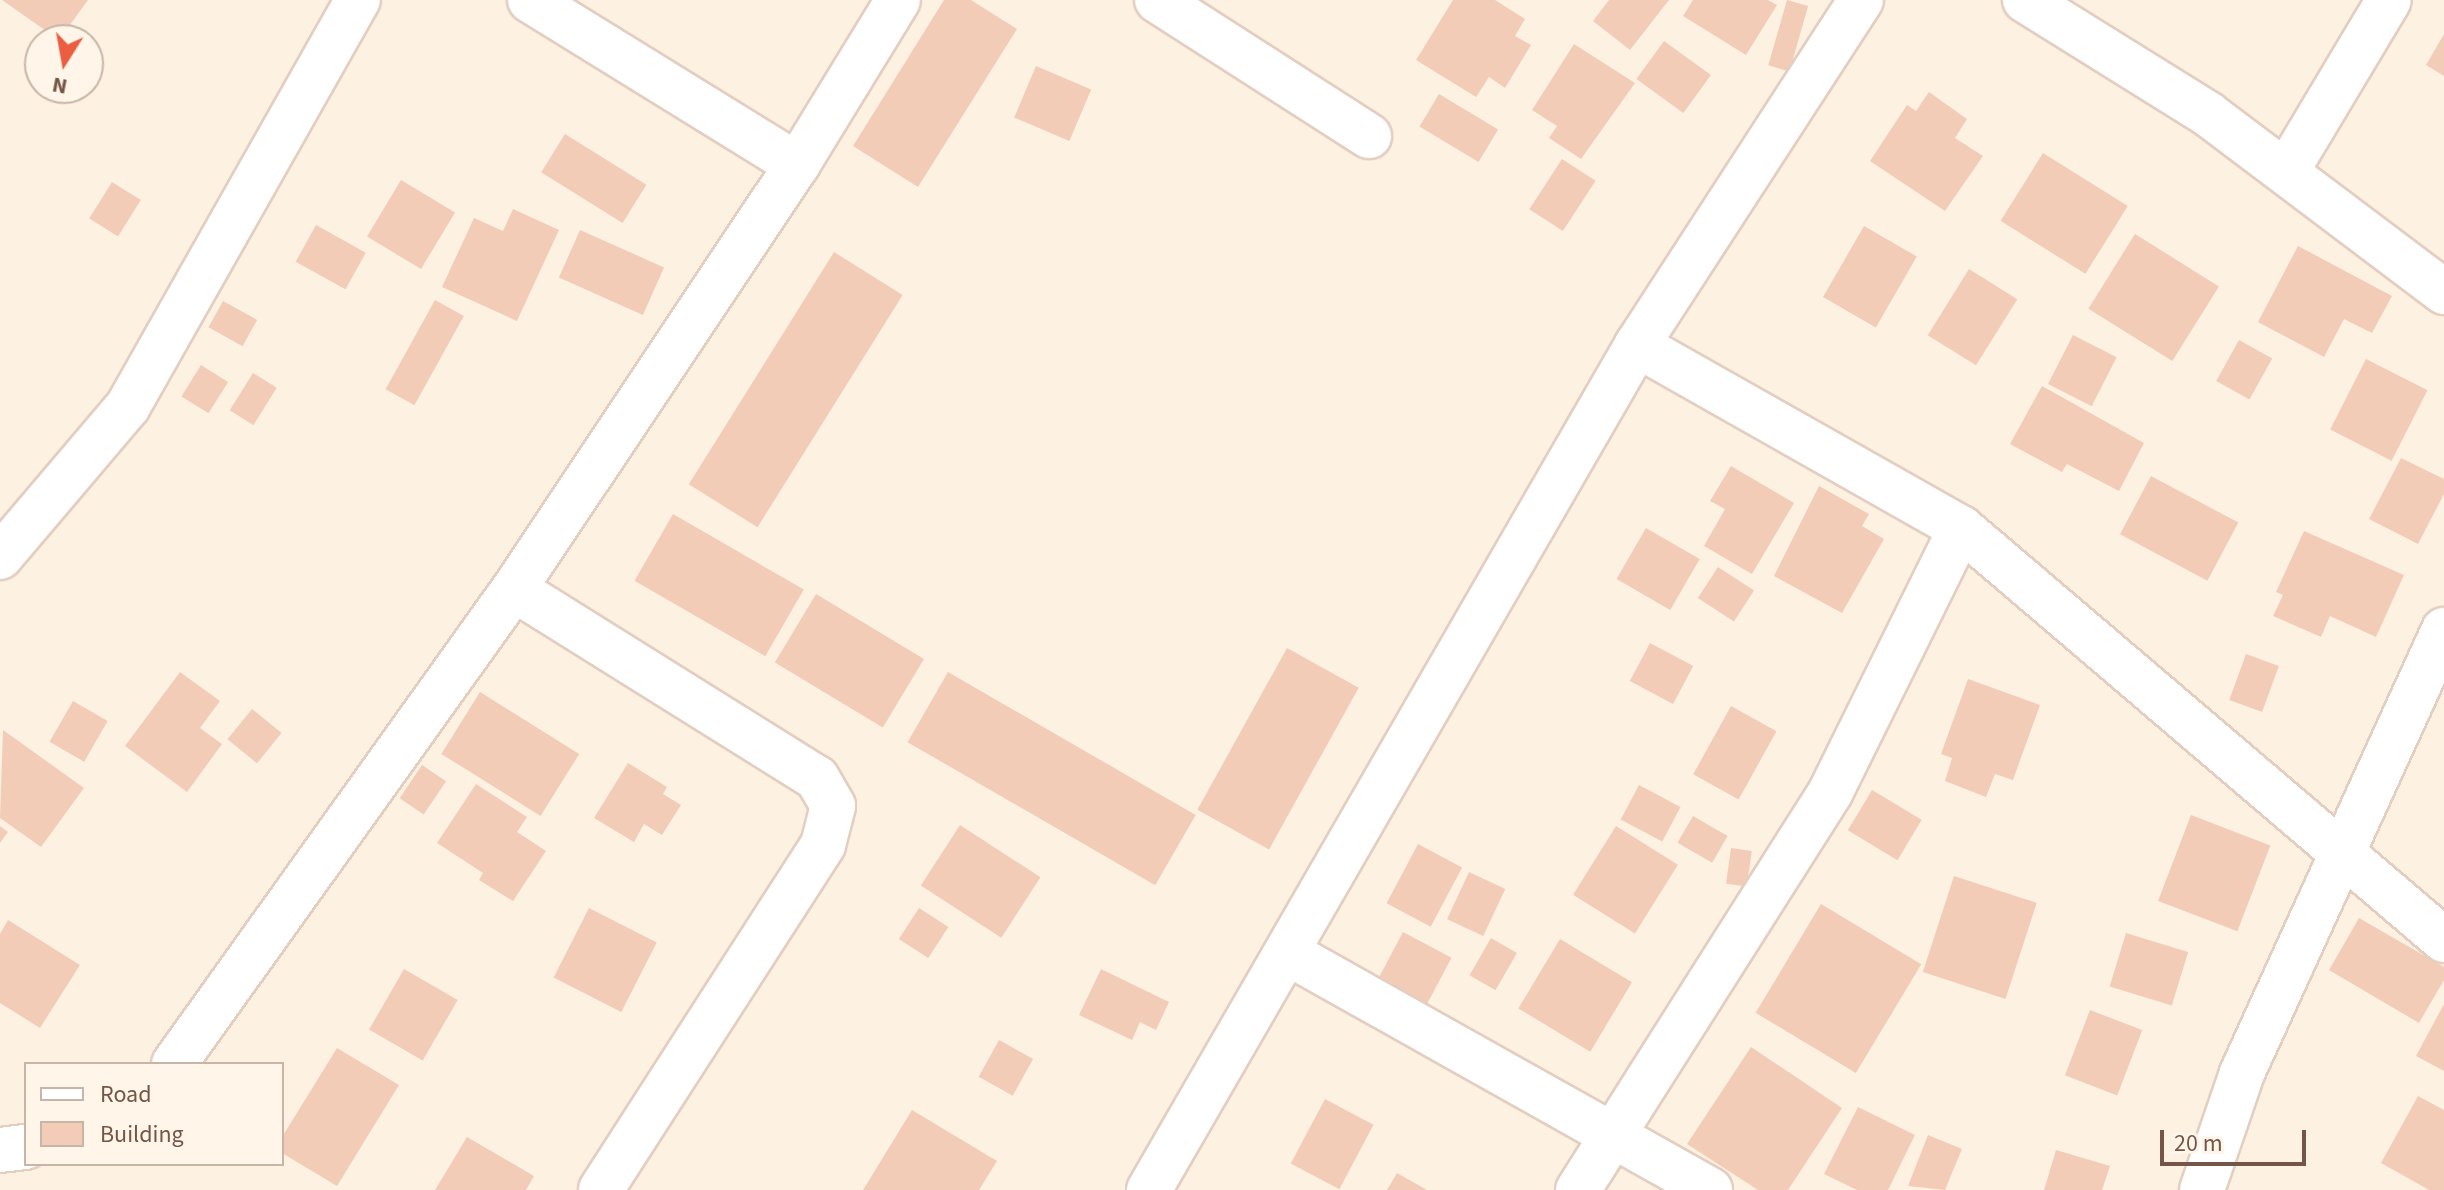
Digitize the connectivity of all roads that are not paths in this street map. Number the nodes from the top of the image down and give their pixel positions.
1 (358, 0) edge
2 (530, 0) edge
3 (898, 0) edge
4 (1157, 0) edge
5 (1861, 0) edge
6 (2025, 0) edge
7 (2389, 0) edge
8 (1369, 136) dead end
9 (797, 165) junction
10 (2286, 172) junction
11 (2444, 292) edge
12 (1637, 345) junction
13 (1961, 528) junction
14 (0, 557) edge
15 (514, 589) junction
16 (2444, 630) edge
17 (2340, 852) junction
18 (2444, 940) edge
19 (1288, 953) junction
20 (175, 1062) edge
21 (1610, 1138) junction
22 (24, 1147) edge
23 (0, 1150) edge
24 (601, 1190) edge
25 (1149, 1190) edge
26 (1578, 1190) edge
27 (1710, 1190) edge
28 (2202, 1190) edge

1 - 14 street
2 - 9 street
3 - 9 street
4 - 8 street
5 - 12 street
6 - 10 street
7 - 10 street
9 - 15 street
10 - 11 street
12 - 13 street
12 - 19 street
13 - 17 street
13 - 21 street
15 - 20 street
15 - 24 street
16 - 17 street
17 - 18 street
17 - 28 street
19 - 21 street
19 - 25 street
21 - 26 street
21 - 27 street
22 - 23 street

